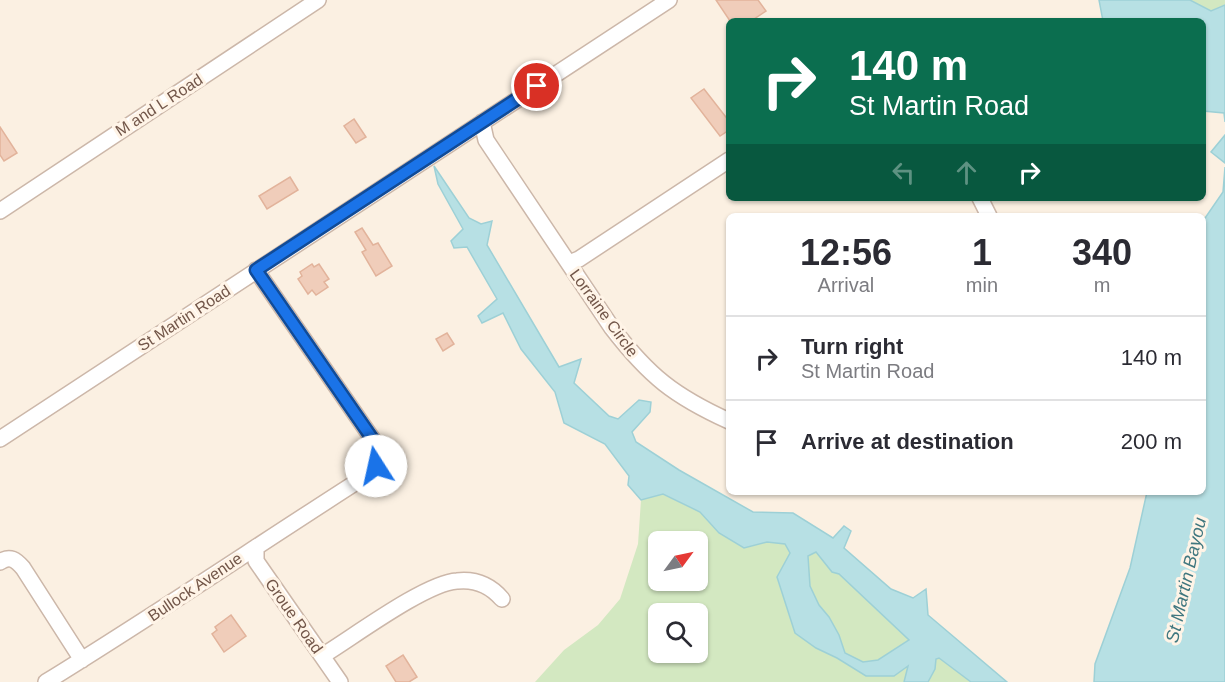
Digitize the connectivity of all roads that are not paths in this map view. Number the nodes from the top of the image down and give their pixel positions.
1 (318, 0) edge
2 (669, 0) edge
3 (482, 122) junction
4 (726, 162) edge
5 (0, 211) edge
6 (569, 263) junction
7 (256, 270) junction
8 (726, 419) edge
9 (0, 439) edge
10 (256, 547) junction
11 (0, 562) edge
12 (502, 599) dead end
13 (322, 656) junction
14 (82, 660) junction
15 (46, 682) edge
16 (340, 682) edge

1 - 5 street, M and L Road
2 - 3 street, St Martin Road
3 - 6 street, Lorraine Circle
3 - 7 street, St Martin Road
4 - 6 street, Lorraine Circle
6 - 8 street, Lorraine Circle
7 - 9 street, St Martin Road
7 - 10 street, Bullock Avenue
10 - 13 street, Groue Road
10 - 14 street, Bullock Avenue
11 - 14 street
12 - 13 street
13 - 16 street, Groue Road
14 - 15 street, Bullock Avenue

